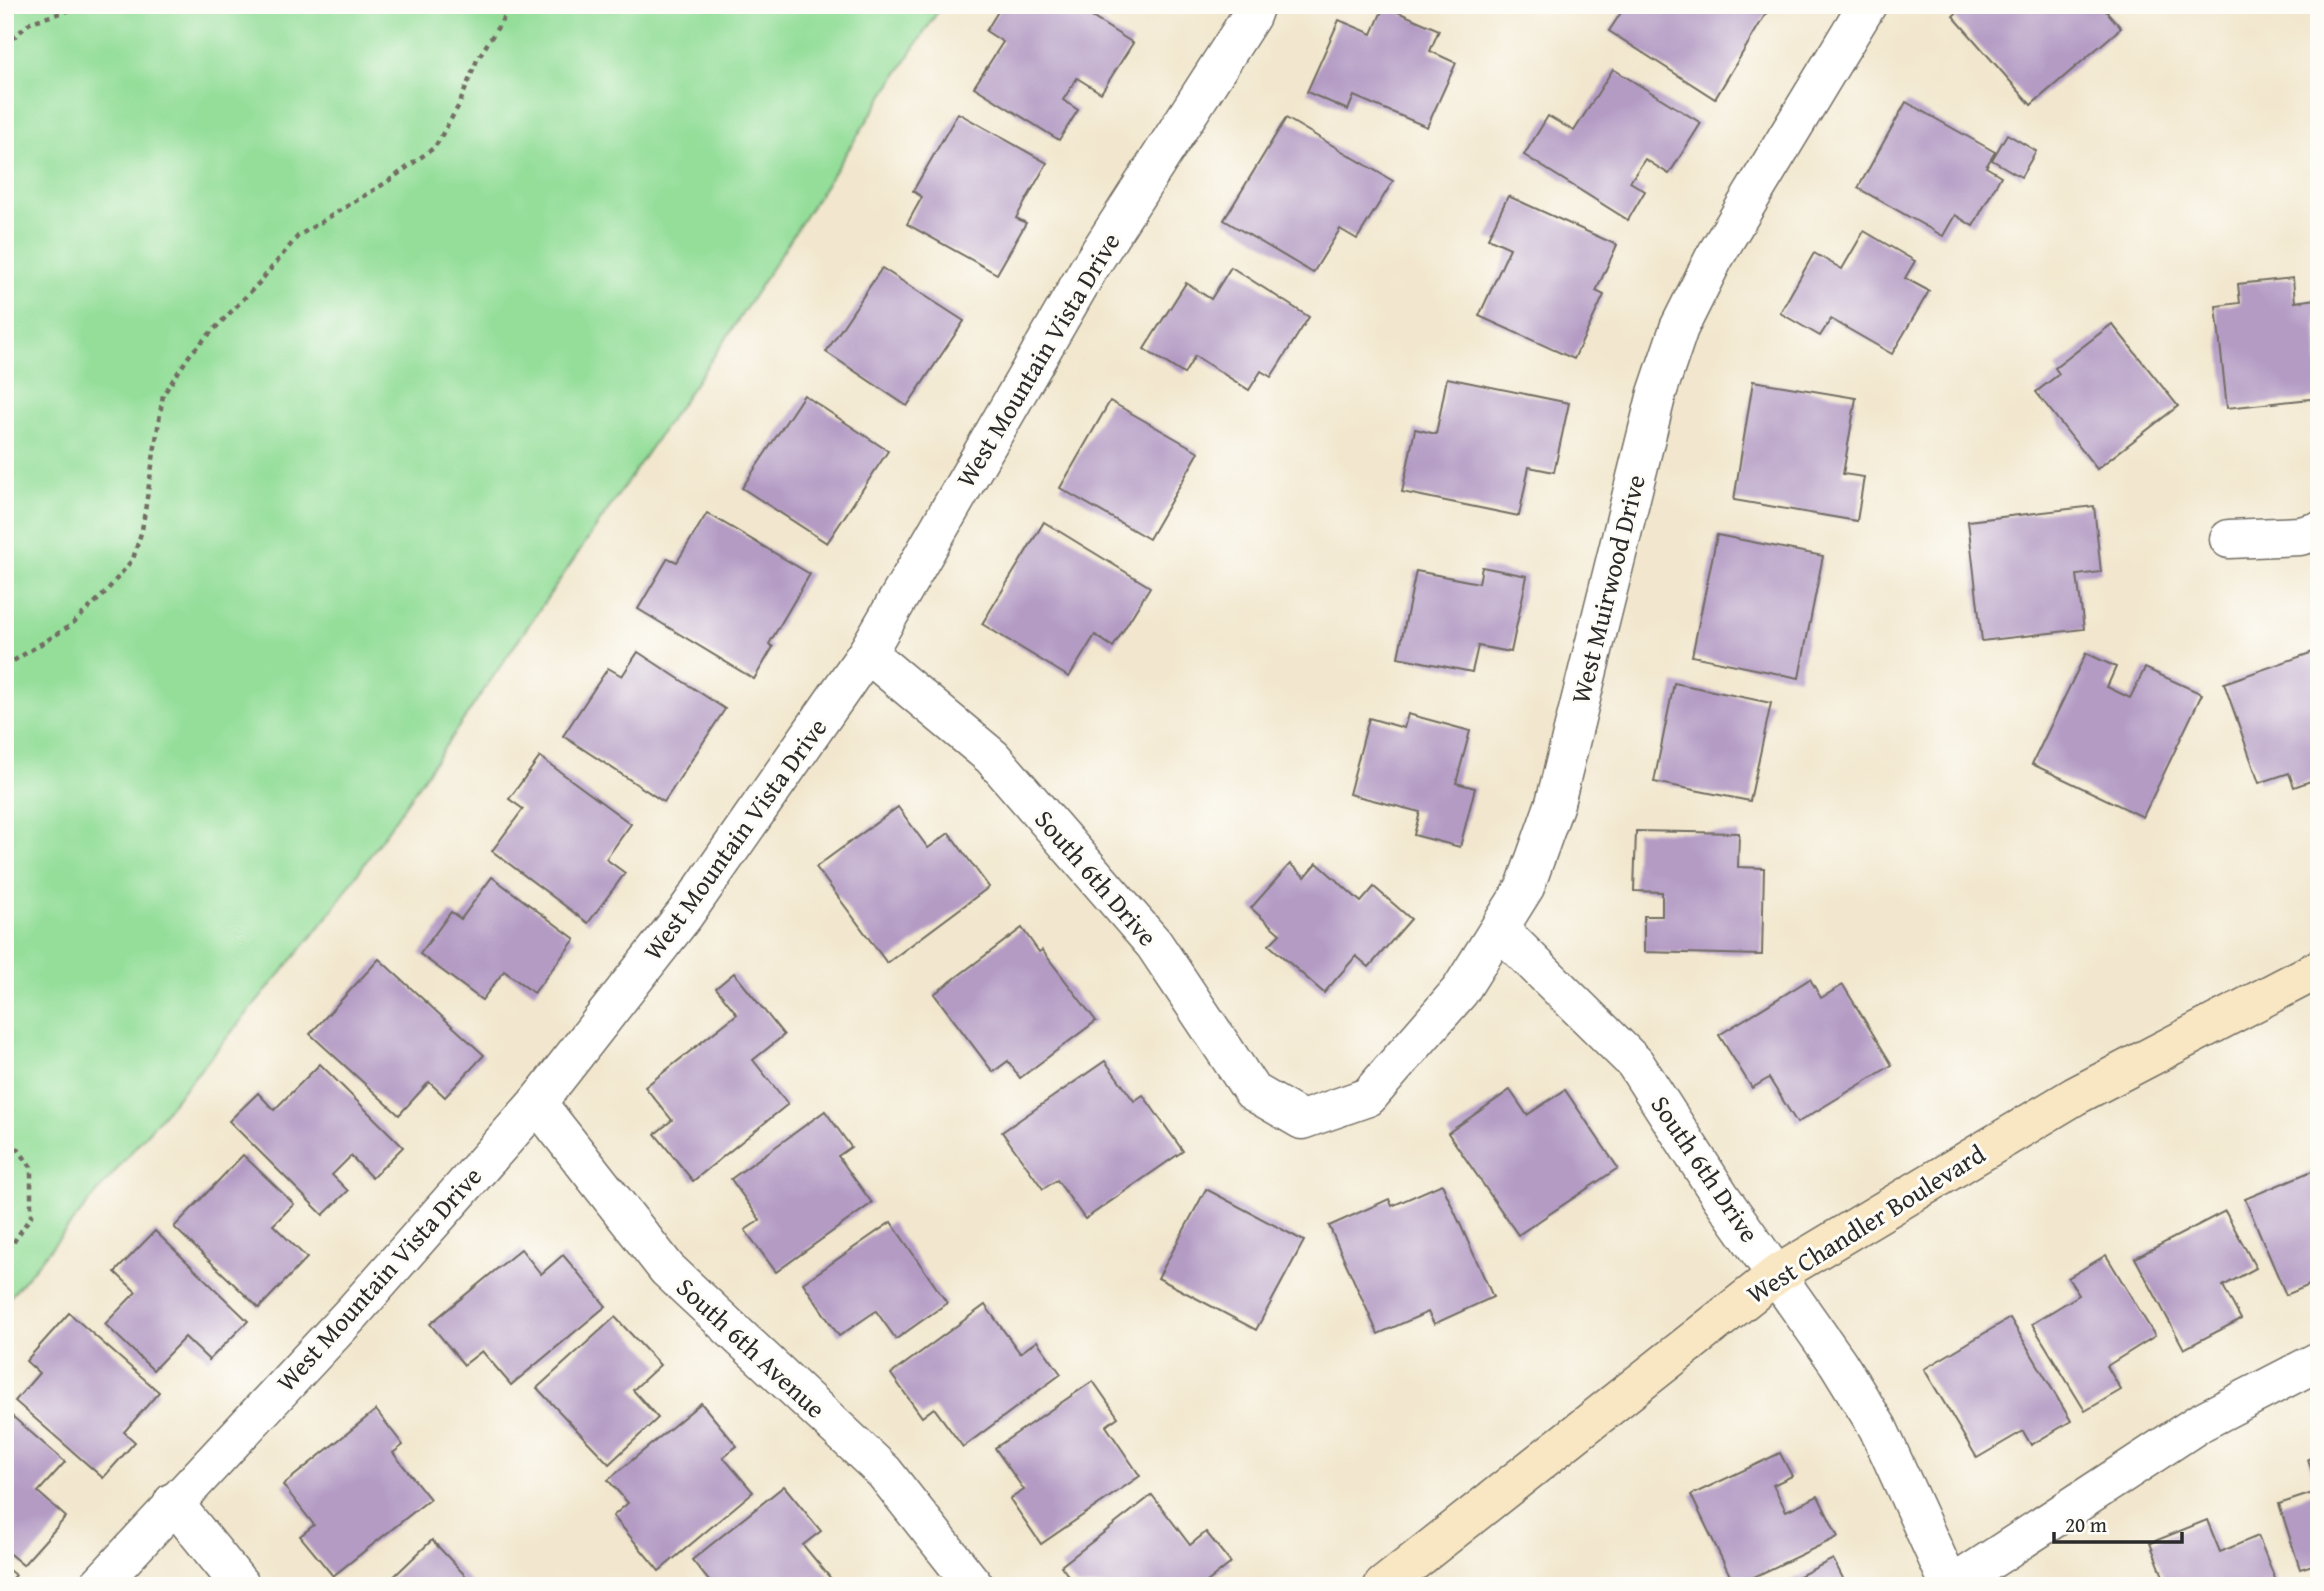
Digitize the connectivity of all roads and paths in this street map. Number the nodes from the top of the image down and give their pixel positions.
1 (87, 5) edge
2 (516, 5) edge
3 (1255, 5) edge
4 (1867, 5) edge
5 (5, 46) edge
6 (2319, 531) edge
7 (2229, 539) dead end
8 (867, 653) junction
9 (5, 666) edge
10 (1501, 930) junction
11 (2319, 969) edge
12 (537, 1103) junction
13 (1301, 1120) joint
14 (5, 1131) edge
15 (5, 1255) edge
16 (1776, 1275) junction
17 (2319, 1361) edge
18 (173, 1502) junction
19 (98, 1586) edge
20 (242, 1586) edge
21 (974, 1586) edge
22 (1383, 1586) edge
23 (1950, 1586) edge

1 - 5 path
2 - 9 path
3 - 8 street, West Mountain Vista Drive
4 - 10 street, West Muirwood Drive
6 - 7 street
8 - 12 street, West Mountain Vista Drive
8 - 13 street, South 6th Drive
10 - 13 street, West Muirwood Drive
10 - 16 street, South 6th Drive
11 - 16 main road, West Chandler Boulevard
12 - 18 street, West Mountain Vista Drive
12 - 21 street, South 6th Avenue
14 - 15 path
16 - 22 main road, West Chandler Boulevard
16 - 23 street, South 6th Drive
17 - 23 street
18 - 19 street, West Mountain Vista Drive
18 - 20 street

